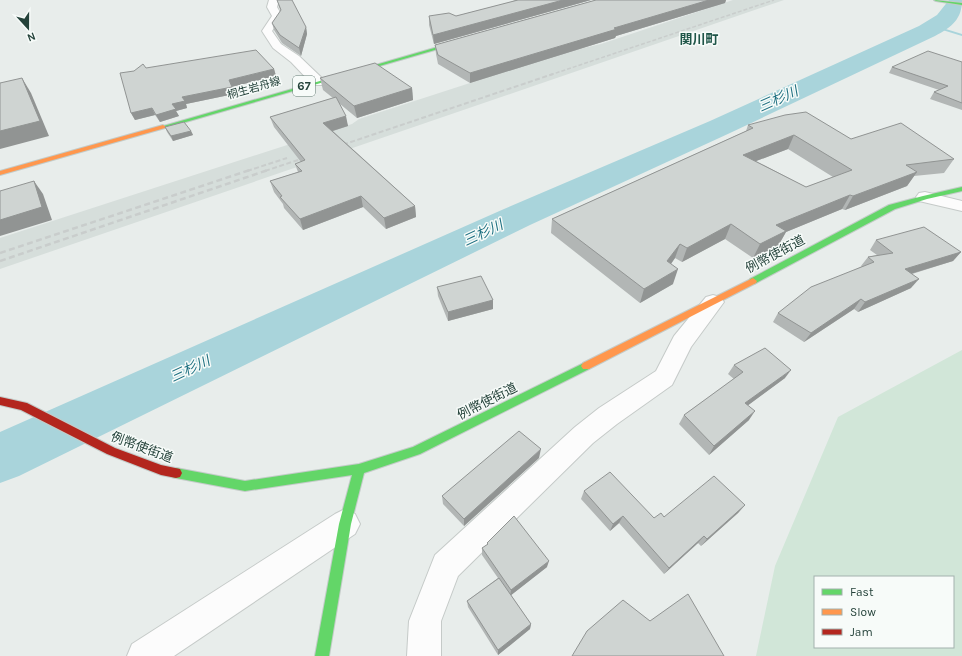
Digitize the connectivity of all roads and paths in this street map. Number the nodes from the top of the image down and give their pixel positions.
1 (274, 0) edge
2 (936, 0) edge
3 (962, 4) edge
4 (470, 39) edge
5 (318, 82) junction
6 (0, 173) edge
7 (962, 189) edge
8 (925, 197) junction
9 (962, 206) edge
10 (713, 302) junction
11 (0, 401) edge
12 (359, 469) junction
13 (345, 524) junction
14 (144, 656) edge
15 (322, 656) edge
16 (424, 656) edge

1 - 5 street
2 - 3 main road
4 - 5 main road, 桐生岩舟線 / 67
5 - 6 main road, 桐生岩舟線 / 67
7 - 8 main road, 例幣使街道
8 - 9 street
8 - 10 main road, 例幣使街道
10 - 12 main road, 例幣使街道
10 - 16 street
11 - 12 main road, 例幣使街道
12 - 13 main road
13 - 14 street
13 - 15 main road

